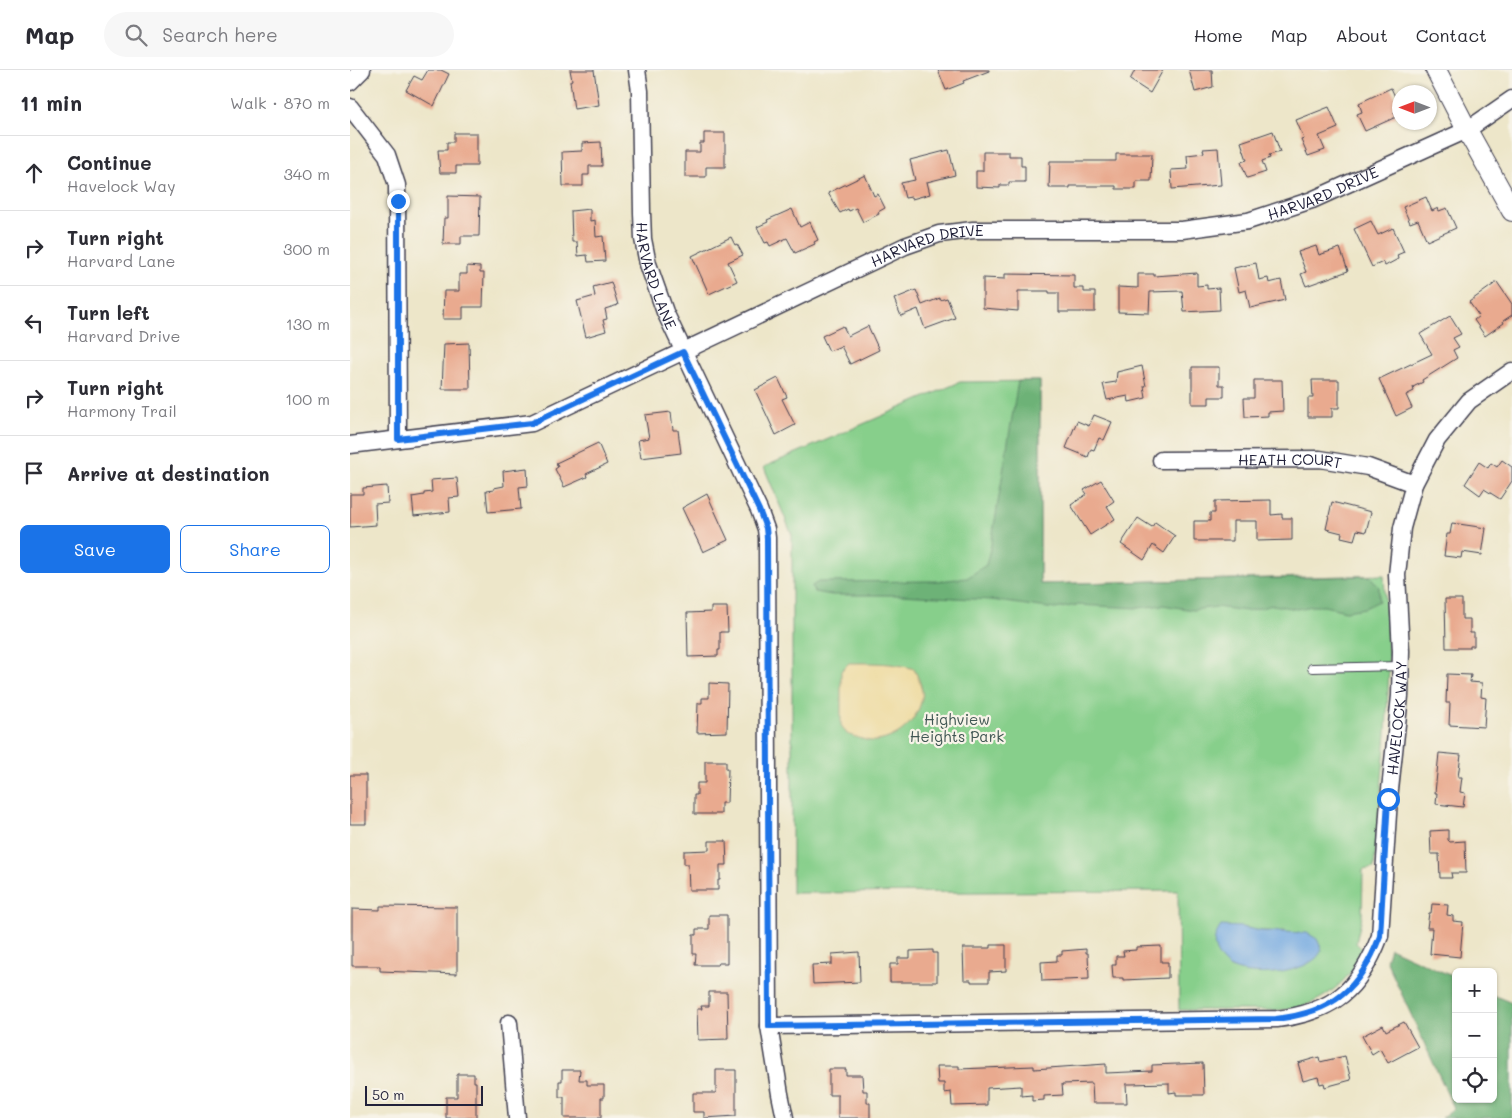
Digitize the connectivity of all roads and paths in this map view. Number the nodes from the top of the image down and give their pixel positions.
1 (362, 70) edge
2 (637, 70) edge
3 (1436, 70) edge
4 (350, 82) edge
5 (1512, 99) edge
6 (350, 106) edge
7 (1467, 130) junction
8 (1512, 211) edge
9 (683, 352) junction
10 (1512, 371) edge
11 (398, 439) junction
12 (350, 445) edge
13 (1161, 460) dead end
14 (1414, 484) junction
15 (1401, 666) junction
16 (1312, 668) dead end
17 (509, 1023) dead end
18 (769, 1026) junction
19 (518, 1118) edge
20 (786, 1118) edge

1 - 4 street
2 - 9 street, HARVARD LANE
3 - 7 street
5 - 7 street, HARVARD DRIVE
6 - 11 street
7 - 8 street
7 - 9 street, HARVARD DRIVE
9 - 11 street, HARVARD DRIVE
9 - 18 street, HARVARD LANE
10 - 14 street, HAVELOCK WAY
11 - 12 street, HARVARD DRIVE
13 - 14 street, HEATH COURT
14 - 15 street, HAVELOCK WAY
15 - 16 lane
15 - 18 street, HAVELOCK WAY
17 - 19 street
18 - 20 street, HARVARD LANE

